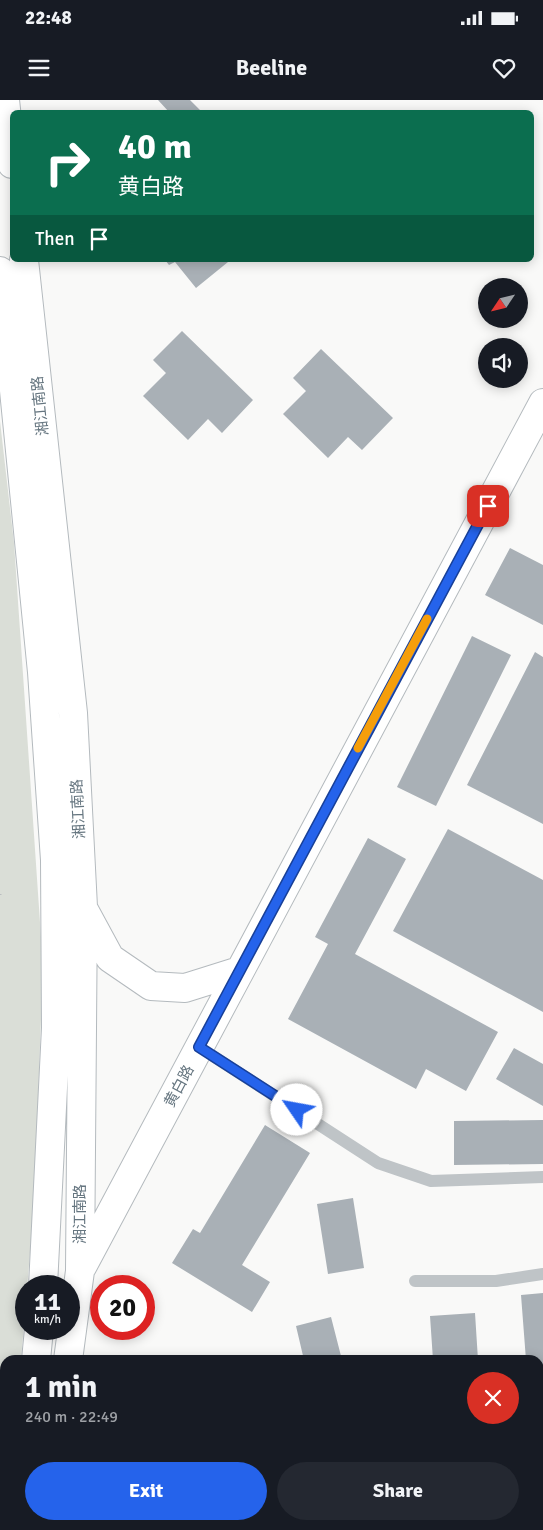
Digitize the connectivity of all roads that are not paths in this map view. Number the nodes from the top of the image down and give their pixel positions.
1 (5, 100) edge
2 (10, 146) edge
3 (24, 262) edge
4 (0, 270) edge
5 (543, 403) edge
6 (83, 907) junction
7 (239, 971) junction
8 (199, 1047) junction
9 (543, 1177) edge
10 (543, 1274) edge
11 (44, 1275) edge
12 (70, 1275) edge
13 (72, 1275) edge
14 (415, 1281) dead end
15 (38, 1340) edge
16 (68, 1340) edge
17 (36, 1355) edge
18 (68, 1355) edge

1 - 2 main road
3 - 6 main road, 湘江南路
4 - 11 main road, 湘江南路
5 - 7 main road, 黄白路
6 - 7 main road
6 - 12 main road, 湘江南路
7 - 8 main road, 黄白路
8 - 9 lane
8 - 13 main road, 黄白路
10 - 14 lane
15 - 17 main road
16 - 18 main road, 湘江南路

